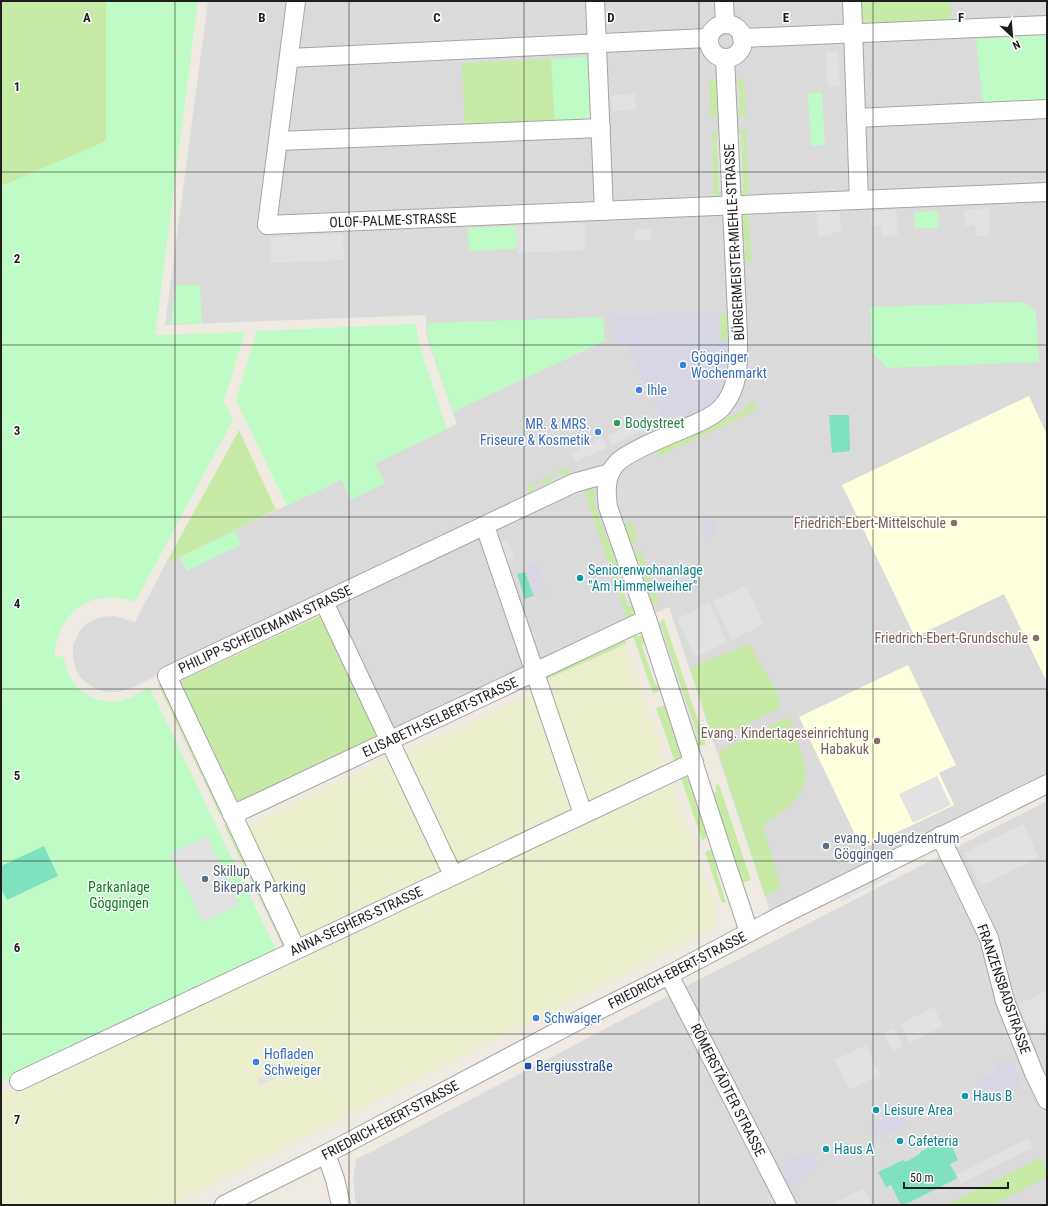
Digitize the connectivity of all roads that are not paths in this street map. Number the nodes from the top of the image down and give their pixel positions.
1 (595, 1) edge
2 (724, 1) edge
3 (852, 1) edge
4 (296, 3) edge
5 (724, 24) junction
6 (1047, 25) edge
7 (853, 34) junction
8 (708, 38) junction
9 (742, 38) junction
10 (597, 44) junction
11 (289, 58) junction
12 (725, 58) junction
13 (1047, 109) edge
14 (856, 118) junction
15 (601, 128) junction
16 (278, 142) junction
17 (1047, 192) edge
18 (860, 200) junction
19 (732, 206) junction
20 (604, 211) junction
21 (610, 473) junction
22 (485, 526) junction
23 (324, 602) junction
24 (647, 619) junction
25 (535, 672) junction
26 (390, 740) junction
27 (694, 762) junction
28 (1047, 784) edge
29 (232, 814) junction
30 (583, 814) junction
31 (940, 836) junction
32 (453, 875) junction
33 (749, 932) junction
34 (296, 949) junction
35 (669, 975) junction
36 (19, 1081) dead end
37 (1047, 1100) edge
38 (326, 1154) junction
39 (224, 1205) edge
40 (341, 1205) edge
41 (787, 1205) edge

1 - 10 street
2 - 5 street
3 - 7 street
4 - 11 street, OLOF-PALME-STRASSE
5 - 8 street
5 - 9 street
6 - 7 street
7 - 9 street
7 - 14 street
8 - 10 street
8 - 12 street
9 - 12 street
10 - 11 street
10 - 15 street
11 - 16 street, OLOF-PALME-STRASSE
12 - 19 street, BÜRGERMEISTER-MIEHLE-STRASSE
13 - 14 street
14 - 18 street
15 - 16 street
15 - 20 street
16 - 20 street, OLOF-PALME-STRASSE
17 - 18 street, OLOF-PALME-STRASSE
18 - 19 street, OLOF-PALME-STRASSE
19 - 20 street, OLOF-PALME-STRASSE
19 - 21 street, BÜRGERMEISTER-MIEHLE-STRASSE
21 - 22 street, PHILIPP-SCHEIDEMANN-STRASSE
21 - 24 street
22 - 23 street, PHILIPP-SCHEIDEMANN-STRASSE
22 - 25 street
23 - 26 street
23 - 29 street, PHILIPP-SCHEIDEMANN-STRASSE
24 - 25 street, ELISABETH-SELBERT-STRASSE
24 - 27 street
25 - 26 street, ELISABETH-SELBERT-STRASSE
25 - 30 street
26 - 29 street, ELISABETH-SELBERT-STRASSE
26 - 32 street
27 - 30 street, ANNA-SEGHERS-STRASSE
27 - 33 street
28 - 31 street, FRIEDRICH-EBERT-STRASSE
29 - 34 street, PHILIPP-SCHEIDEMANN-STRASSE
30 - 32 street, ANNA-SEGHERS-STRASSE
31 - 33 street, FRIEDRICH-EBERT-STRASSE
31 - 37 street, FRANZENSBADSTRASSE
32 - 34 street, ANNA-SEGHERS-STRASSE
33 - 35 street, FRIEDRICH-EBERT-STRASSE
34 - 36 street, ANNA-SEGHERS-STRASSE
35 - 38 street, FRIEDRICH-EBERT-STRASSE
35 - 41 street, RÖMERSTÄDTER STRASSE
38 - 39 street, FRIEDRICH-EBERT-STRASSE
38 - 40 street

